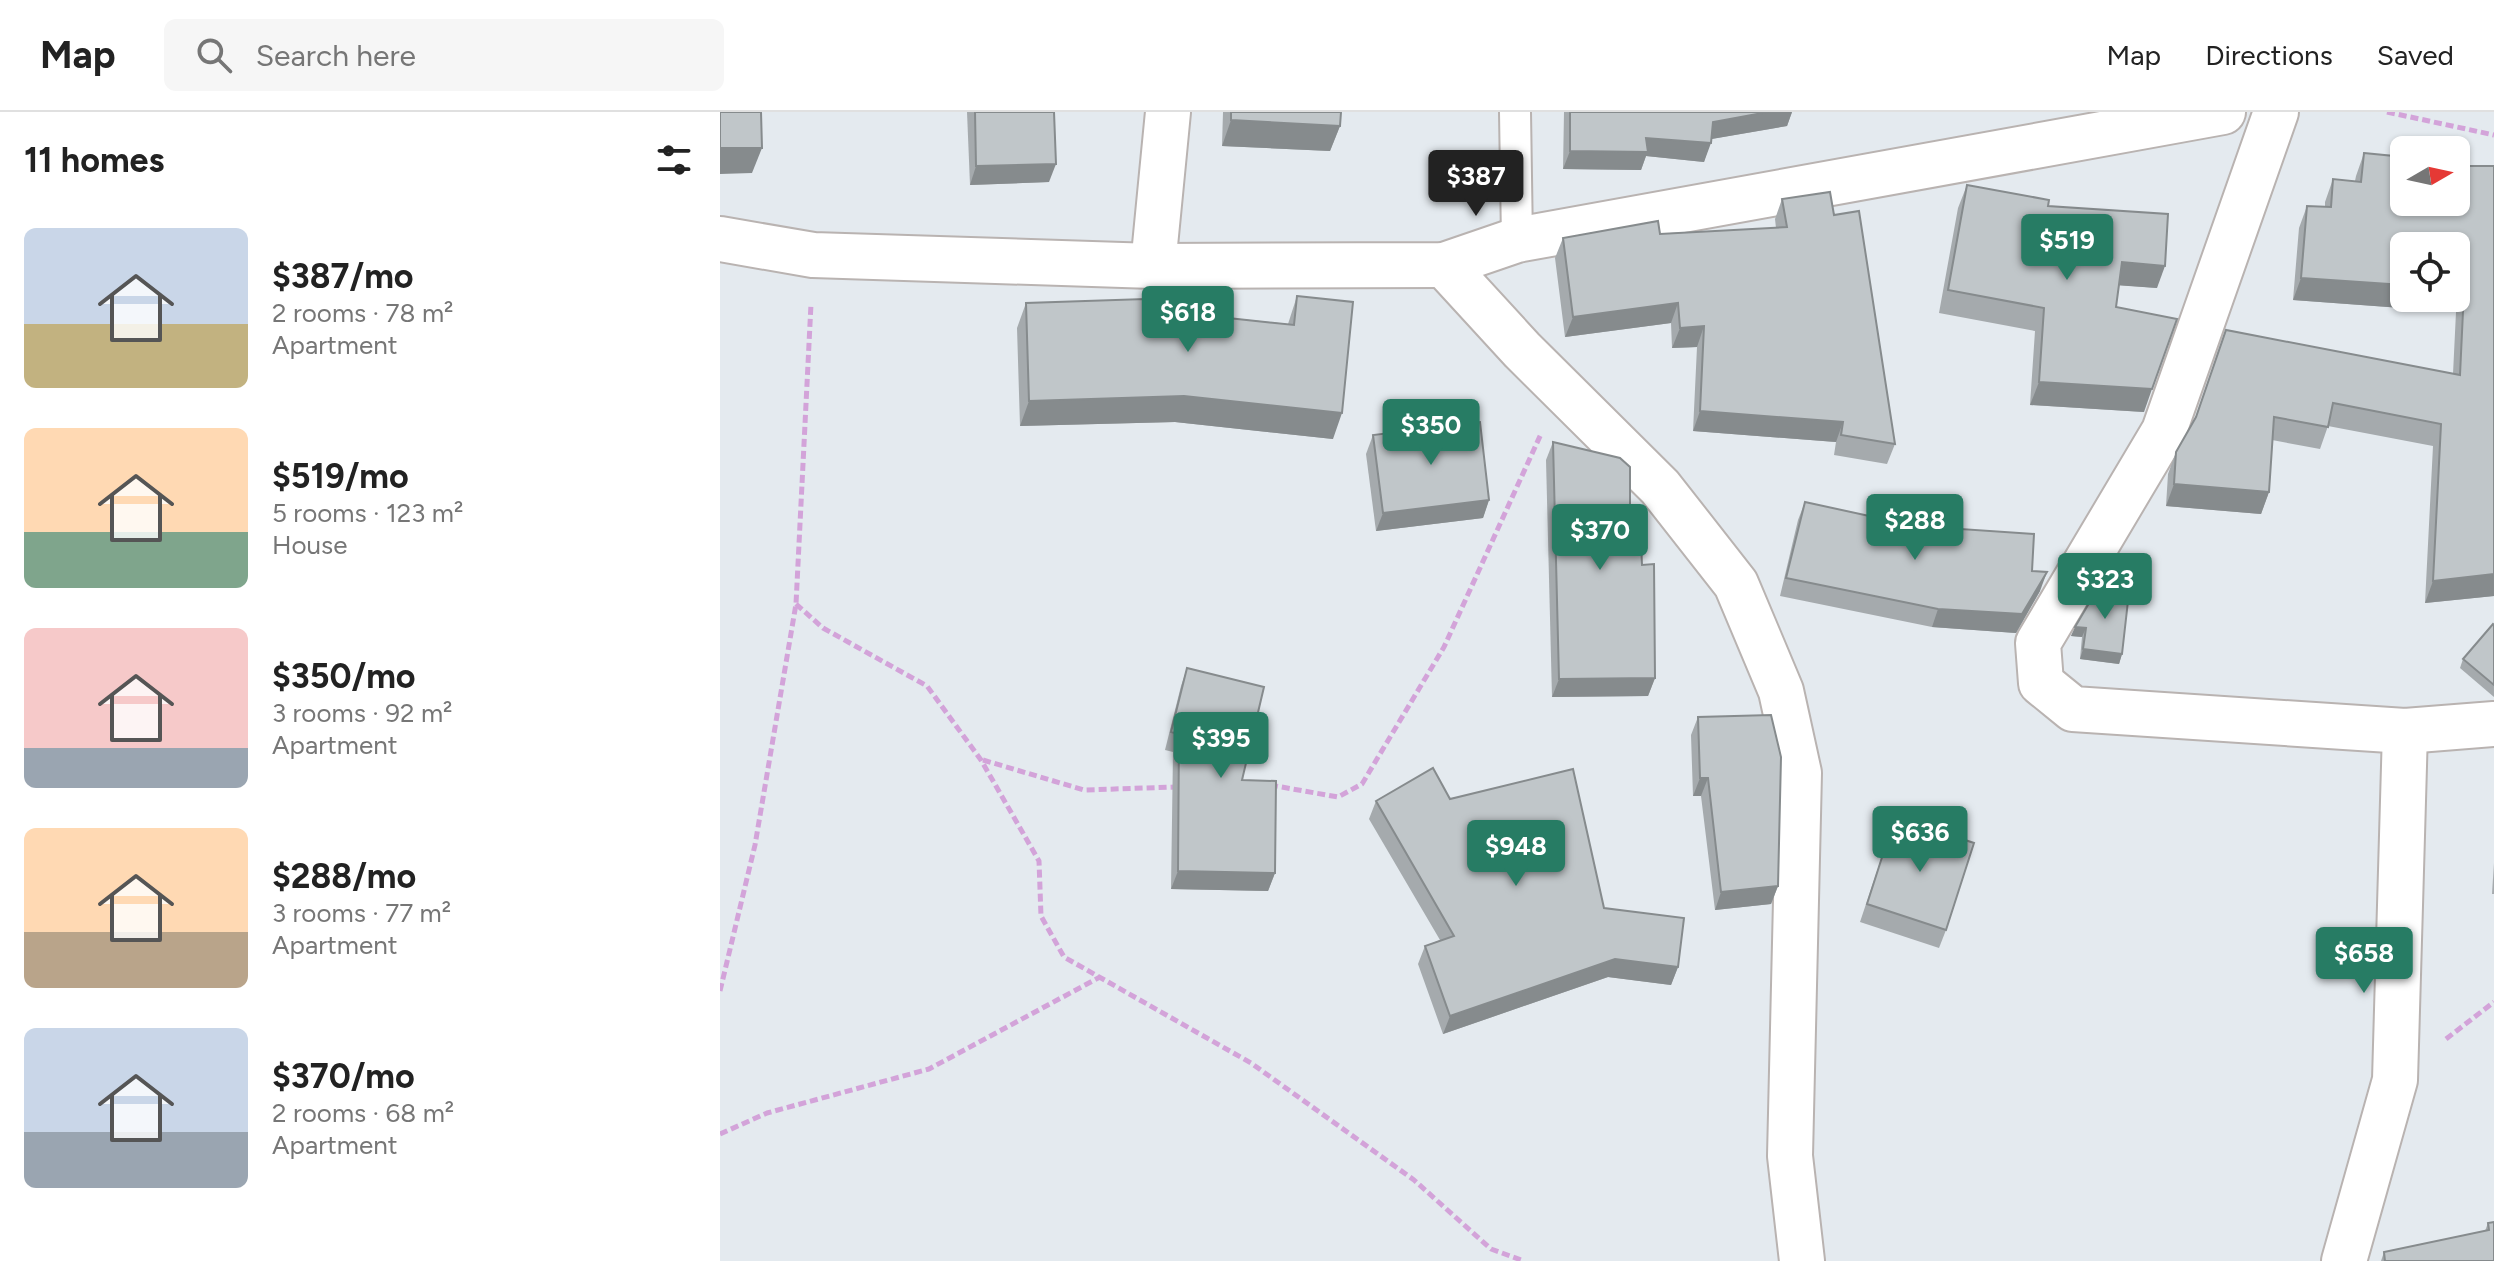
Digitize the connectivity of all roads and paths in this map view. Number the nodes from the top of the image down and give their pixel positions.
1 (1168, 112) edge
2 (1515, 112) edge
3 (2223, 112) edge
4 (2276, 112) edge
5 (2387, 112) edge
6 (2494, 135) edge
7 (720, 239) edge
8 (1517, 240) junction
9 (813, 255) junction
10 (1444, 265) junction
11 (1153, 266) junction
12 (1561, 390) junction
13 (796, 604) junction
14 (2494, 724) edge
15 (2405, 731) junction
16 (981, 760) junction
17 (1260, 783) edge
18 (1180, 786) edge
19 (1100, 977) junction
20 (720, 991) edge
21 (720, 1134) edge
22 (1524, 1261) edge
23 (1802, 1261) edge
24 (2344, 1261) edge

1 - 11 street
2 - 8 lane
3 - 8 street
4 - 15 street
5 - 6 path
7 - 9 street
8 - 10 street
9 - 11 street
9 - 13 path
10 - 11 street
10 - 12 street
12 - 17 path
12 - 23 street
13 - 16 path
13 - 20 path
14 - 15 street
15 - 24 street
16 - 18 path
16 - 19 path
19 - 21 path
19 - 22 path

